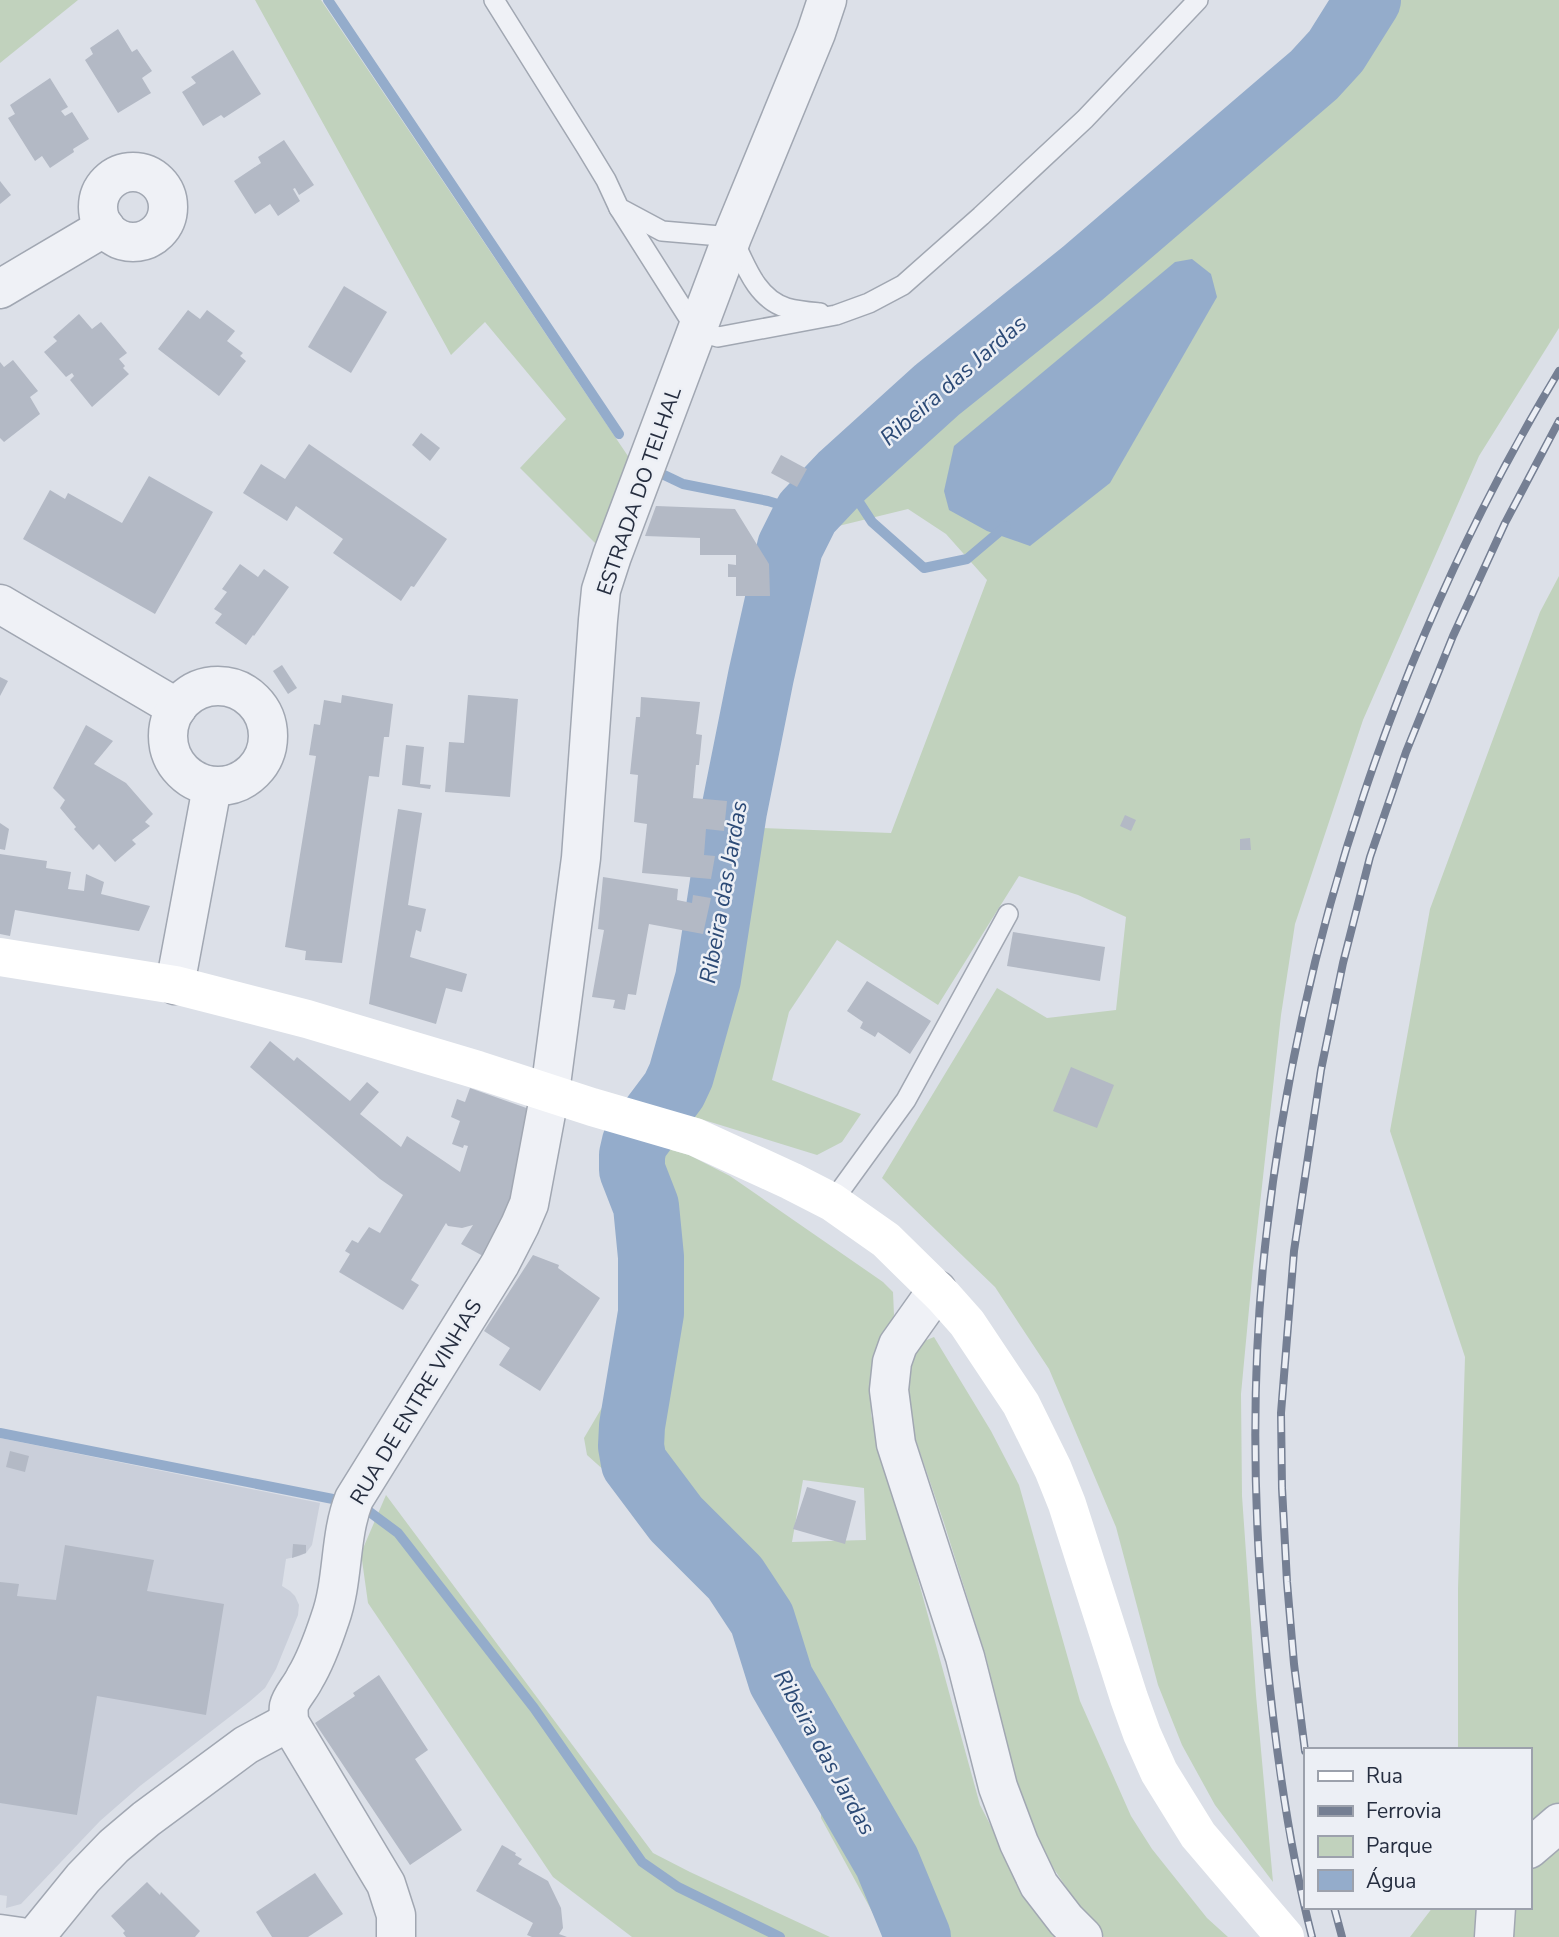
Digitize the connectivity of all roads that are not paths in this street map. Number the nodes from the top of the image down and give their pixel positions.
1 (494, 0) edge
2 (827, 0) edge
3 (1198, 0) edge
4 (619, 208) junction
5 (105, 227) dead end
6 (732, 237) junction
7 (0, 289) edge
8 (836, 315) junction
9 (697, 331) junction
10 (0, 604) edge
11 (177, 708) junction
12 (212, 787) junction
13 (1008, 914) dead end
14 (0, 957) edge
15 (175, 985) junction
16 (550, 1092) junction
17 (831, 1202) junction
18 (937, 1290) junction
19 (289, 1722) junction
20 (1559, 1823) edge
21 (1531, 1847) edge
22 (1496, 1909) edge
23 (0, 1934) edge
24 (1283, 1935) edge
25 (21, 1937) edge
26 (35, 1937) edge
27 (396, 1937) edge
28 (1083, 1937) edge
29 (1494, 1937) edge

1 - 4 lane
2 - 6 street, ESTRADA DO TELHAL
3 - 8 lane
4 - 6 lane
4 - 9 lane
5 - 7 street
6 - 8 lane
6 - 9 street, ESTRADA DO TELHAL
8 - 9 lane
9 - 16 street, ESTRADA DO TELHAL
10 - 11 street
11 - 12 street
11 - 12 street
12 - 15 street
13 - 17 lane
14 - 15 main road
15 - 16 main road
16 - 17 main road
16 - 19 street, RUA DE ENTRE VINHAS
17 - 18 main road
18 - 24 main road
18 - 28 street
19 - 26 street
19 - 27 street
20 - 21 street
22 - 29 street
23 - 25 street

